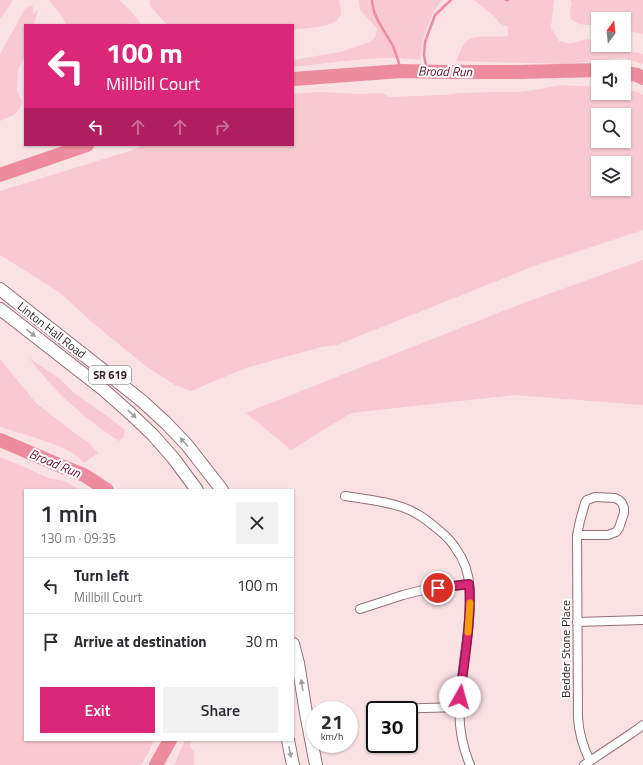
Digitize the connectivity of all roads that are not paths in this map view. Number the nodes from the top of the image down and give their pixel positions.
1 (0, 289) edge
2 (0, 309) edge
3 (196, 489) edge
4 (221, 489) edge
5 (345, 496) dead end
6 (577, 535) junction
7 (469, 584) junction
8 (360, 609) dead end
9 (643, 620) edge
10 (577, 622) junction
11 (294, 648) edge
12 (460, 707) junction
13 (418, 708) edge
14 (643, 725) edge
15 (288, 741) edge
16 (587, 763) edge
17 (293, 765) edge
18 (316, 765) edge
19 (470, 765) edge

4 -> 1 main road, Linton Hall Road / SR 619
2 -> 3 main road, Linton Hall Road / SR 619
5 - 7 street
6 - 6 street, Bedder Stone Place
6 - 10 street, Bedder Stone Place
7 - 8 street
7 - 12 street
9 - 10 street
10 - 16 street, Bedder Stone Place
18 -> 11 main road
12 - 13 street
12 - 19 street
14 - 16 street
15 -> 17 main road

